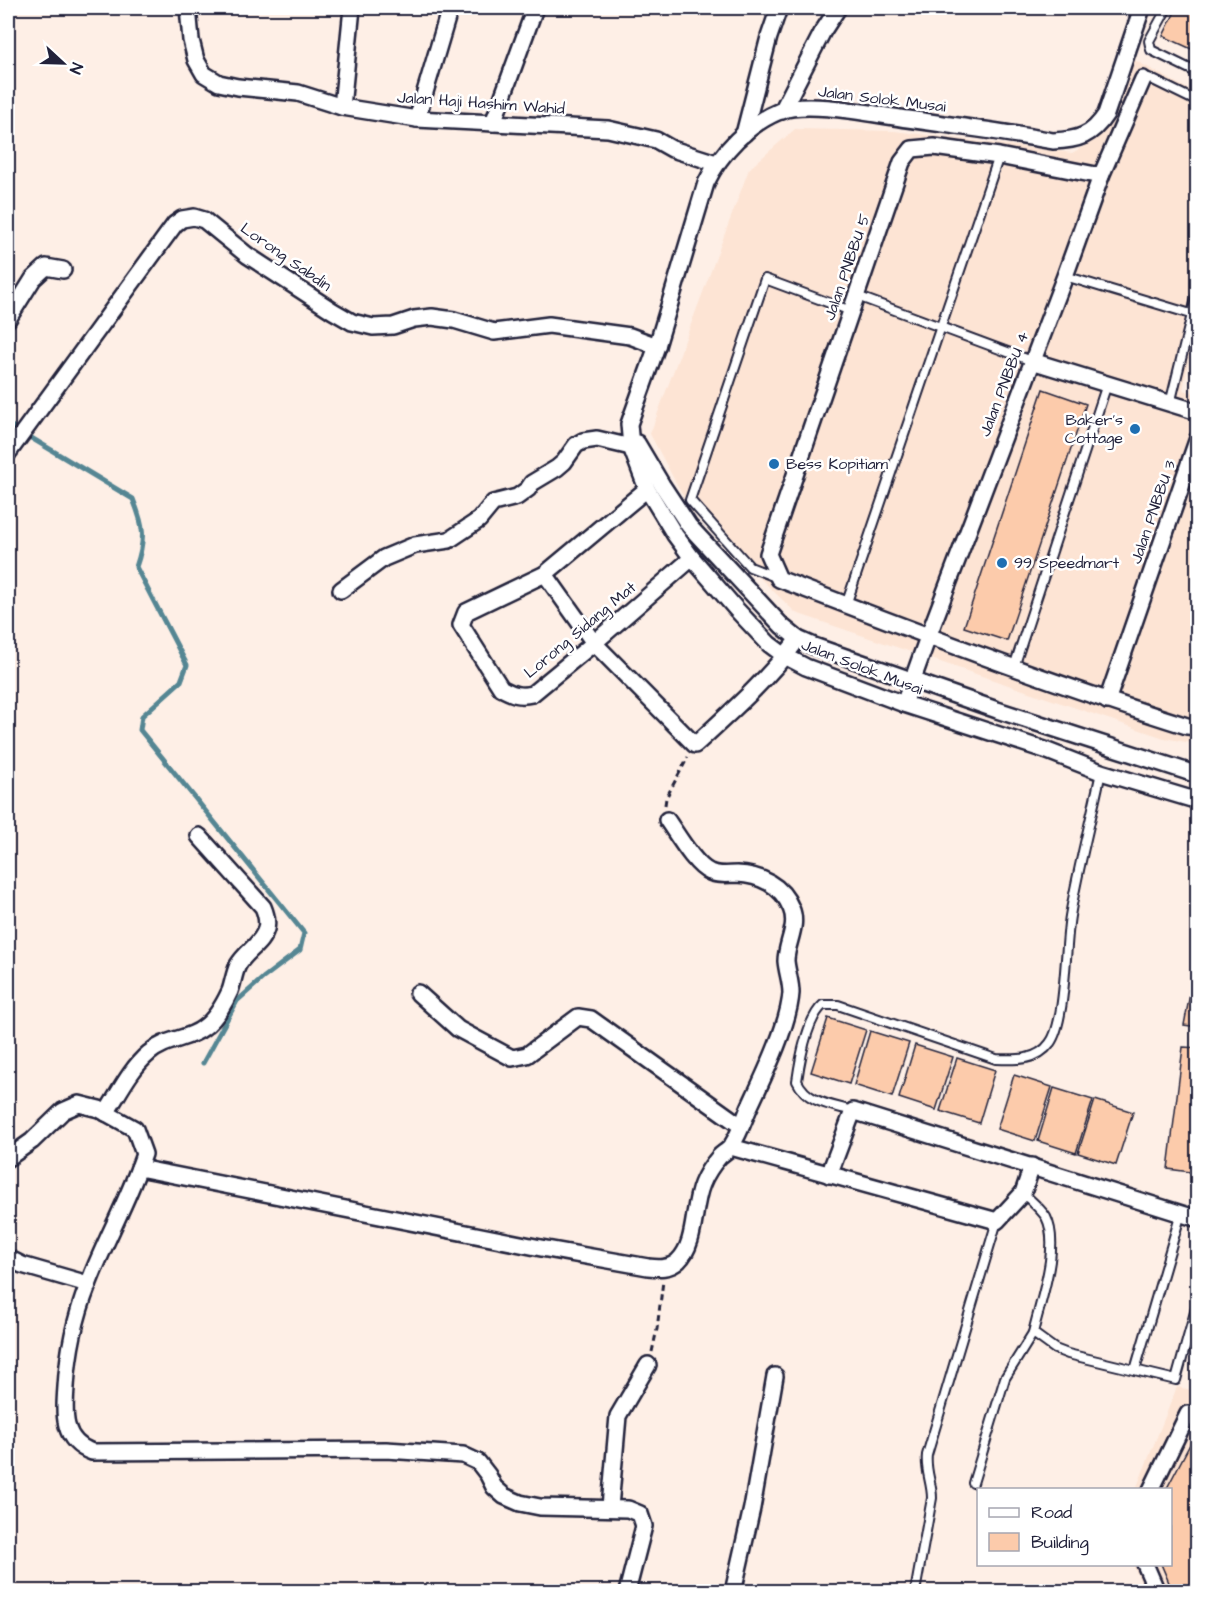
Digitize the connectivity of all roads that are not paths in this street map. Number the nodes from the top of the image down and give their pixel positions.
1 (188, 8) edge
2 (352, 8) edge
3 (450, 8) edge
4 (534, 8) edge
5 (779, 8) edge
6 (838, 8) edge
7 (1142, 8) edge
8 (1167, 8) edge
9 (1197, 73) edge
10 (1143, 79) joint
11 (1197, 102) edge
12 (342, 107) junction
13 (782, 111) junction
14 (417, 119) junction
15 (493, 123) junction
16 (744, 134) junction
17 (999, 156) junction
18 (716, 163) junction
19 (1101, 176) junction
20 (63, 270) dead end
21 (1065, 276) junction
22 (1197, 290) edge
23 (857, 296) junction
24 (851, 312) junction
25 (1191, 314) junction
26 (8, 319) edge
27 (941, 327) junction
28 (657, 346) junction
29 (1032, 361) junction
30 (1108, 382) junction
31 (1170, 404) junction
32 (1197, 412) edge
33 (629, 424) junction
34 (1197, 438) edge
35 (631, 447) junction
36 (9, 451) edge
37 (647, 489) junction
38 (692, 558) junction
39 (544, 574) junction
40 (779, 579) junction
41 (341, 590) dead end
42 (846, 605) junction
43 (928, 637) junction
44 (798, 639) junction
45 (594, 643) junction
46 (785, 657) junction
47 (1014, 667) junction
48 (913, 680) junction
49 (1107, 701) junction
50 (904, 704) junction
51 (1197, 727) edge
52 (1101, 772) junction
53 (1197, 776) edge
54 (1194, 800) edge
55 (667, 820) road end
56 (199, 836) dead end
57 (418, 993) dead end
58 (853, 1112) junction
59 (106, 1113) junction
60 (741, 1126) junction
61 (731, 1147) junction
62 (8, 1158) edge
63 (1032, 1166) junction
64 (139, 1168) junction
65 (829, 1175) junction
66 (1023, 1193) junction
67 (1181, 1213) junction
68 (1197, 1218) edge
69 (997, 1221) junction
70 (8, 1258) edge
71 (88, 1284) junction
72 (1197, 1301) edge
73 (1033, 1333) junction
74 (648, 1365) road end
75 (1135, 1370) junction
76 (775, 1376) dead end
77 (1197, 1415) edge
78 (973, 1483) dead end
79 (1152, 1488) edge
80 (610, 1507) junction
81 (1146, 1566) edge
82 (627, 1592) edge
83 (733, 1592) edge
84 (915, 1592) edge
85 (1156, 1592) edge

1 - 12 street, Jalan Haji Hashim Wahid
2 - 12 street
3 - 14 street
4 - 15 street
5 - 16 street
6 - 13 street
7 - 13 street, Jalan Solok Musai
8 - 9 lane
10 - 11 lane
10 - 19 street, Jalan PNBBU 4
12 - 14 street, Jalan Haji Hashim Wahid
13 - 16 street, Jalan Solok Musai
14 - 15 street, Jalan Haji Hashim Wahid
15 - 18 street, Jalan Haji Hashim Wahid
16 - 18 street, Jalan Solok Musai
17 - 19 street, Jalan PNBBU 5
17 - 23 street, Jalan PNBBU 5
17 - 27 lane
18 - 28 street, Jalan Solok Musai
19 - 21 street, Jalan PNBBU 4
20 - 26 street
21 - 25 lane
21 - 29 street, Jalan PNBBU 4
22 - 25 lane
23 - 24 street, Jalan PNBBU 5
23 - 27 lane
24 - 40 street, Jalan PNBBU 5
24 - 40 lane
25 - 31 lane
27 - 29 lane
27 - 42 lane
28 - 33 street, Jalan Solok Musai
28 - 36 street, Lorong Sabdin
29 - 30 street
29 - 43 street, Jalan PNBBU 4
30 - 31 street
30 - 47 lane
31 - 32 street
33 - 35 street, Jalan Solok Musai
33 - 44 street, Jalan Solok Musai
34 - 49 street, Jalan PNBBU 3
35 - 37 street, Jalan Solok Musai
35 - 41 street
37 - 38 street, Jalan Solok Musai
37 - 39 street
38 - 45 street, Lorong Sidang Mat
38 - 46 street, Jalan Solok Musai
39 - 45 street
39 - 45 street, Lorong Sidang Mat
40 - 42 street
42 - 43 street
43 - 47 street
43 - 48 street, Jalan PNBBU 4
44 - 46 street
44 - 48 street, Jalan Solok Musai
45 - 46 street
46 - 50 street, Jalan Solok Musai
47 - 49 street
48 - 50 street, Jalan PNBBU 4
48 - 53 street, Jalan Solok Musai
49 - 51 street
50 - 52 street, Jalan Solok Musai
52 - 54 street, Jalan Solok Musai
52 - 58 lane
55 - 60 street
56 - 59 street
57 - 60 street
58 - 63 street
58 - 65 street
59 - 62 street
59 - 64 street
60 - 61 street
61 - 64 street
61 - 65 street
63 - 66 street
63 - 67 street
64 - 71 street
65 - 69 street
66 - 69 street
66 - 73 lane
67 - 68 street
67 - 75 lane
69 - 84 lane
70 - 71 street
71 - 80 street
72 - 75 lane
73 - 75 lane
73 - 78 lane
74 - 80 street
76 - 83 street
77 - 79 street
80 - 82 street
81 - 85 street

